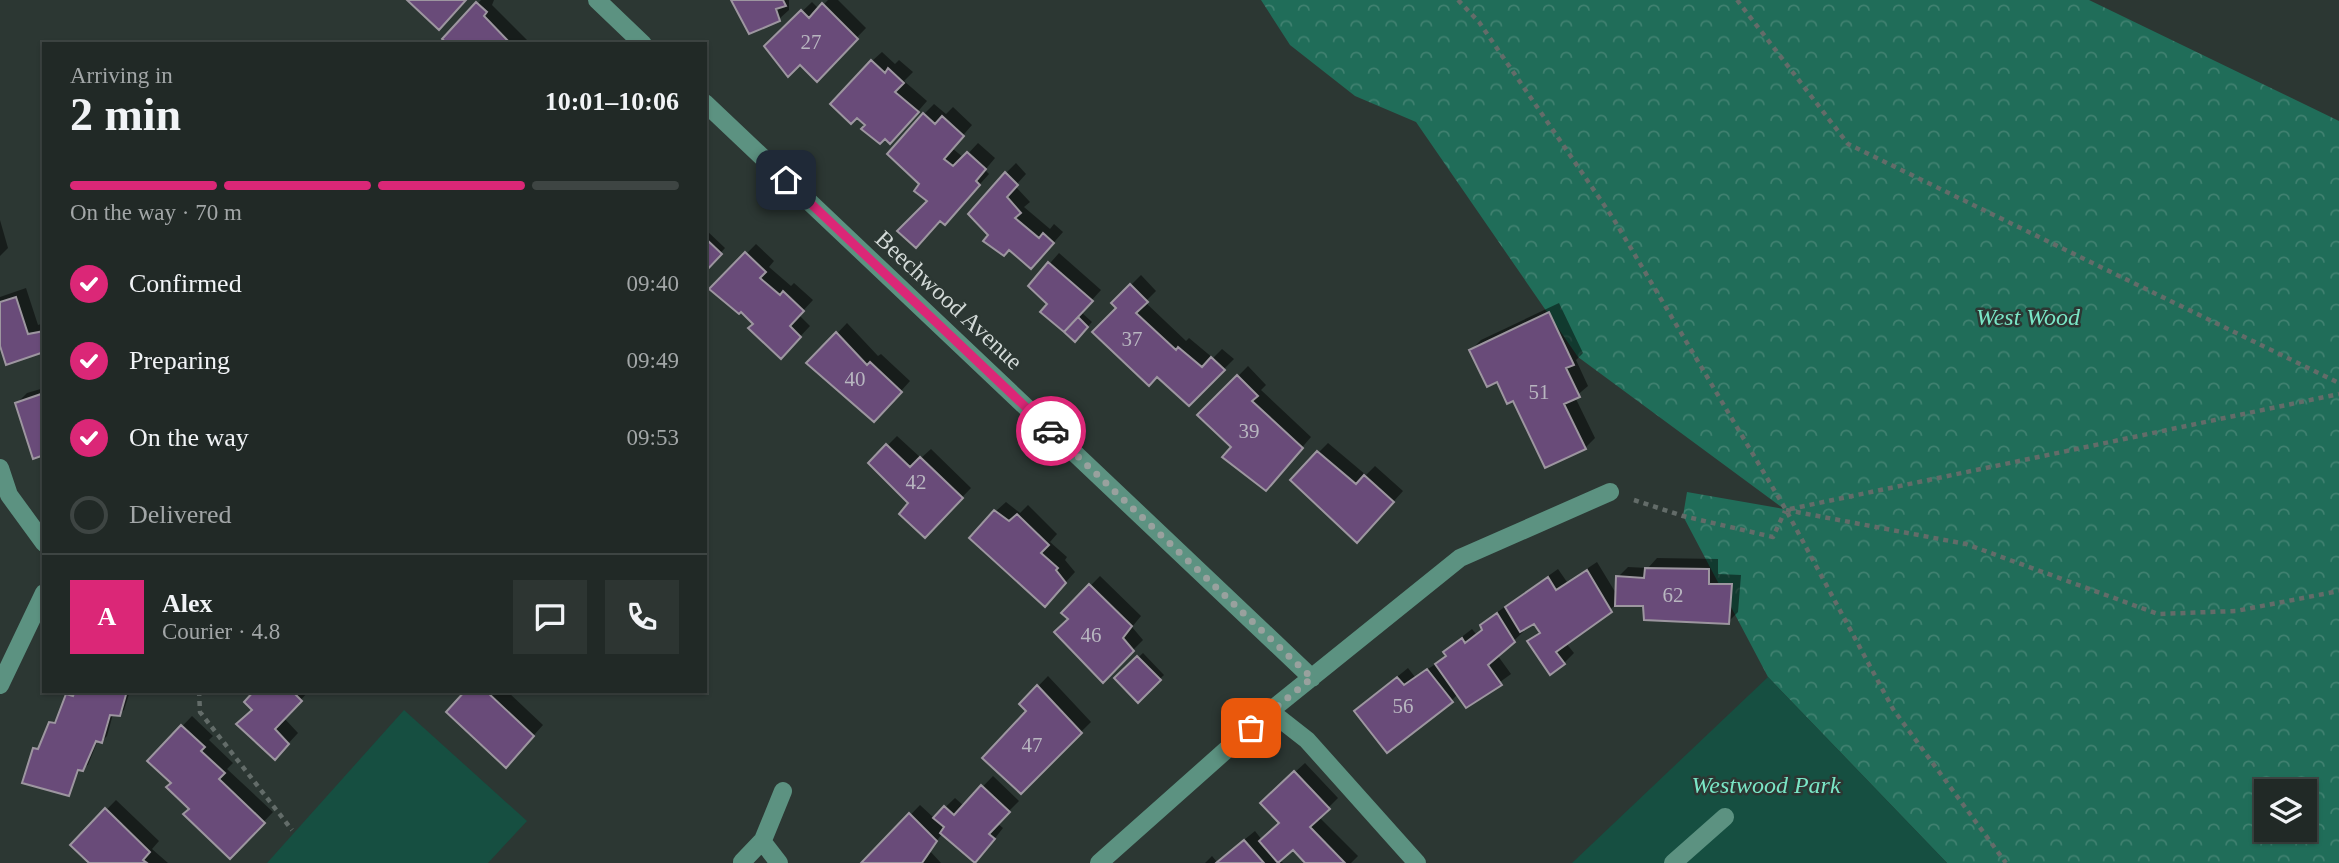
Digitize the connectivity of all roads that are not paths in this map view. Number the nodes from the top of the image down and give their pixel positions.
1 (597, 0) edge
2 (641, 42) edge
3 (707, 105) edge
4 (0, 468) edge
5 (1610, 492) road end
6 (42, 541) edge
7 (42, 597) edge
8 (1312, 678) junction
9 (0, 685) edge
10 (1270, 711) junction
11 (783, 791) dead end
12 (1725, 817) dead end
13 (762, 841) junction
14 (742, 862) edge
15 (779, 863) edge
16 (1099, 863) edge
17 (1417, 863) edge
18 (1673, 863) edge

1 - 2 street
3 - 8 street, Beechwood Avenue
4 - 6 street
5 - 8 street
7 - 9 street
8 - 10 street
10 - 16 street
10 - 17 street
11 - 13 street
12 - 18 street
13 - 14 street
13 - 15 street

